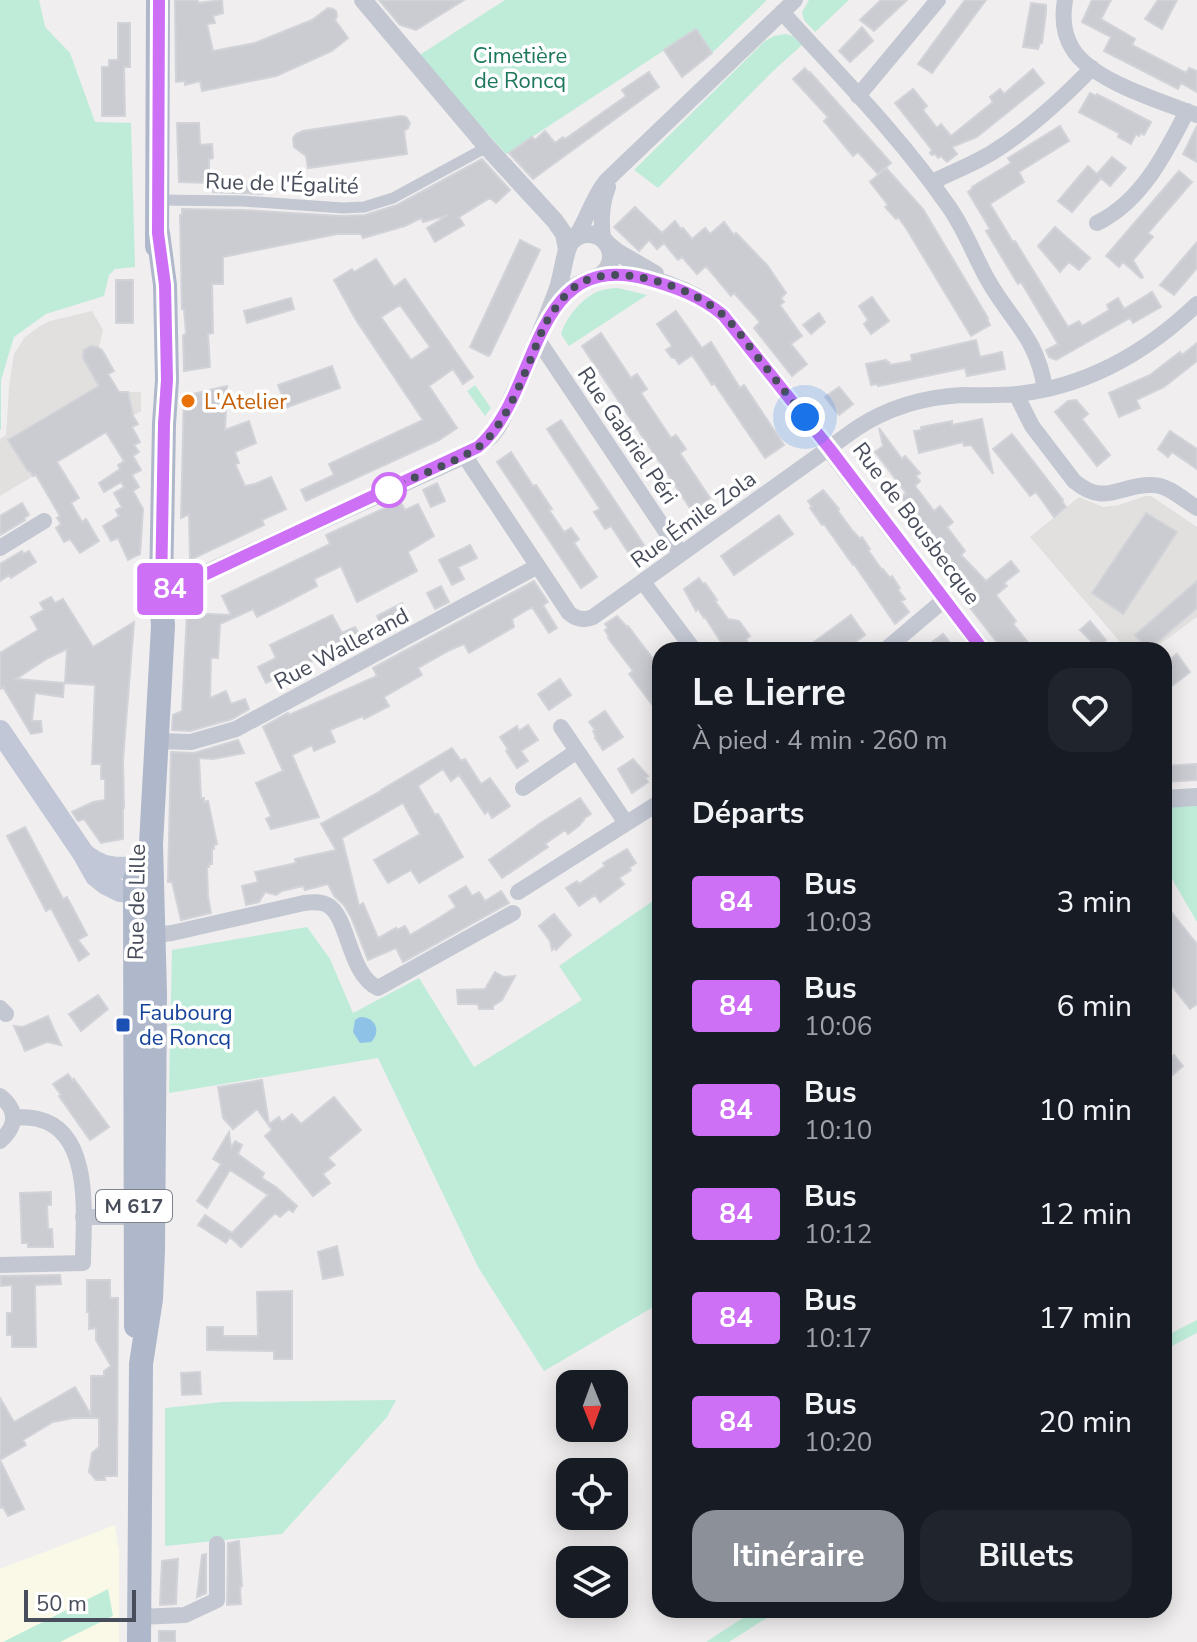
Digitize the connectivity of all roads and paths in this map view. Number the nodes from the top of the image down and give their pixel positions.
1 (158, 0) edge
2 (363, 0) edge
3 (795, 0) edge
4 (938, 0) edge
5 (1065, 0) edge
6 (782, 12) junction
7 (1092, 68) junction
8 (858, 96) junction
9 (1192, 113) edge
10 (487, 147) junction
11 (616, 171) junction
12 (932, 182) junction
13 (158, 200) junction
14 (1097, 223) dead end
15 (605, 241) junction
16 (568, 250) junction
17 (595, 278) junction
18 (681, 289) junction
19 (1197, 304) edge
20 (541, 332) junction
21 (1045, 389) junction
22 (1016, 394) junction
23 (830, 449) junction
24 (464, 455) junction
25 (1197, 508) edge
26 (44, 521) dead end
27 (0, 548) edge
28 (681, 554) junction
29 (538, 566) junction
30 (643, 582) junction
31 (161, 590) junction
32 (944, 600) junction
33 (688, 642) edge
34 (894, 642) edge
35 (977, 642) edge
36 (561, 727) dead end
37 (0, 731) edge
38 (156, 741) junction
39 (577, 751) junction
40 (523, 788) dead end
41 (1197, 797) edge
42 (1172, 799) edge
43 (652, 807) edge
44 (626, 823) junction
45 (83, 853) junction
46 (143, 867) junction
47 (518, 892) dead end
48 (144, 893) junction
49 (513, 913) dead end
50 (154, 935) junction
51 (0, 1096) edge
52 (13, 1117) junction
53 (0, 1141) edge
54 (83, 1217) junction
55 (144, 1217) junction
56 (0, 1265) edge
57 (217, 1544) dead end
58 (139, 1617) junction
59 (139, 1642) edge

1 - 13 main road, Rue de Lille / M 617
2 - 10 street
3 - 6 street
4 - 8 street
5 - 7 street
6 - 8 street
6 - 11 street
7 - 9 street
7 - 12 street
8 - 12 street
9 - 14 street
10 - 13 street, Rue de l'Égalité
10 - 16 street
11 - 15 street
11 - 16 street
12 - 21 street
13 - 31 main road, Rue de Lille / M 617
15 - 16 street
15 - 17 street
15 - 18 street, Rue de Bousbecque
16 - 17 street
16 - 20 street
17 - 18 street, Rue de Bousbecque
17 - 20 street
18 - 23 street, Rue de Bousbecque
19 - 21 street, Rue Émile Zola
20 - 24 street
20 - 28 street, Rue Gabriel Péri
21 - 22 street, Rue Émile Zola
22 - 23 street, Rue Émile Zola
22 - 25 street
23 - 28 street, Rue Émile Zola
23 - 32 street, Rue de Bousbecque
24 - 29 street
24 - 31 street
26 - 27 street
28 - 30 street, Rue Émile Zola
29 - 30 street, Rue Émile Zola
29 - 38 street, Rue Wallerand
30 - 33 street
31 - 38 main road, Rue de Lille / M 617
31 - 46 main road, Rue de Lille / M 617
32 - 34 street
32 - 35 street, Rue de Bousbecque
36 - 39 street
37 - 45 main road
38 - 46 main road, Rue de Lille / M 617
39 - 40 street
39 - 44 street
41 - 42 street
43 - 44 street
44 - 47 street
45 - 46 main road
45 - 48 main road
46 - 48 main road, Rue de Lille / M 617
48 - 50 main road, Rue de Lille / M 617
48 - 55 main road, Rue de Lille / M 617
49 - 50 street
50 - 55 main road, Rue de Lille / M 617
51 - 52 street
52 - 53 street
52 - 54 street
54 - 55 street
54 - 56 street
55 - 58 main road, Rue de Lille / M 617
57 - 58 street
58 - 59 main road, Rue de Lille / M 617

